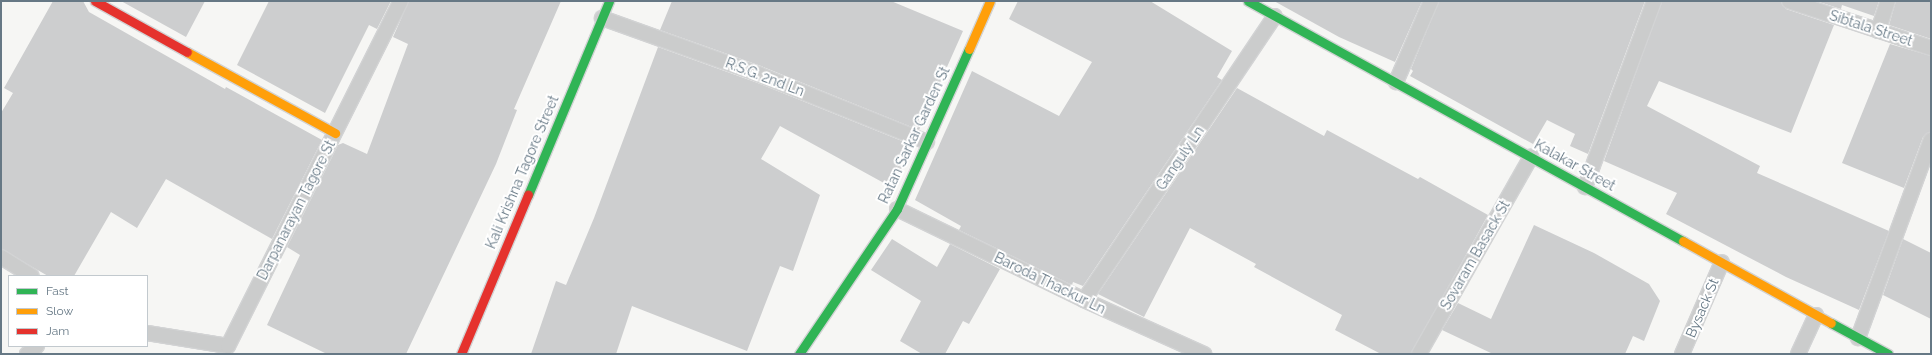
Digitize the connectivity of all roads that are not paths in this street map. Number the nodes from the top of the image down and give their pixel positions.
1 (94, 1) edge
2 (401, 1) edge
3 (609, 1) edge
4 (1248, 1) edge
5 (1431, 1) edge
6 (1654, 1) edge
7 (1789, 1) edge
8 (1888, 1) edge
9 (986, 3) edge
10 (1275, 16) junction
11 (602, 18) junction
12 (1878, 31) junction
13 (1931, 48) edge
14 (1396, 82) junction
15 (335, 133) junction
16 (1931, 140) edge
17 (927, 142) junction
18 (1531, 157) junction
19 (1585, 186) junction
20 (897, 209) junction
21 (1, 257) edge
22 (1722, 262) junction
23 (30, 275) edge
24 (1084, 300) junction
25 (1816, 314) junction
26 (148, 333) edge
27 (1858, 338) junction
28 (36, 347) edge
29 (26, 354) edge
30 (461, 354) edge
31 (799, 354) edge
32 (1204, 354) edge
33 (1419, 354) edge
34 (1682, 354) edge
35 (1798, 354) edge
36 (1888, 354) edge

1 - 15 main road
2 - 15 lane, Darpanarayan Tagore St
3 - 11 main road, Kali Krishna Tagore Street
4 - 10 main road, Kalakar Street
5 - 14 lane
6 - 19 lane
7 - 12 lane, Sibtala Street
8 - 12 lane
9 - 17 main road, Ratan Sarkar Garden St
10 - 14 main road, Kalakar Street
10 - 24 lane, Ganguly Ln
11 - 17 lane, R.S.G. 2nd Ln
11 - 30 main road, Kali Krishna Tagore Street
12 - 13 lane, Sibtala Street
14 - 18 main road, Kalakar Street
15 - 26 lane, Darpanarayan Tagore St
16 - 27 lane
17 - 20 main road, Ratan Sarkar Garden St
18 - 19 main road, Kalakar Street
18 - 33 lane, Sovaram Basack St
19 - 22 main road, Kalakar Street
20 - 24 lane, Baroda Thackur Ln
20 - 31 main road, Ratan Sarkar Garden St
21 - 23 lane
22 - 25 main road, Kalakar Street
22 - 34 lane, Bysack St
24 - 32 lane, Baroda Thackur Ln
25 - 27 main road, Kalakar Street
25 - 35 lane
27 - 36 main road, Kalakar Street
28 - 29 lane

